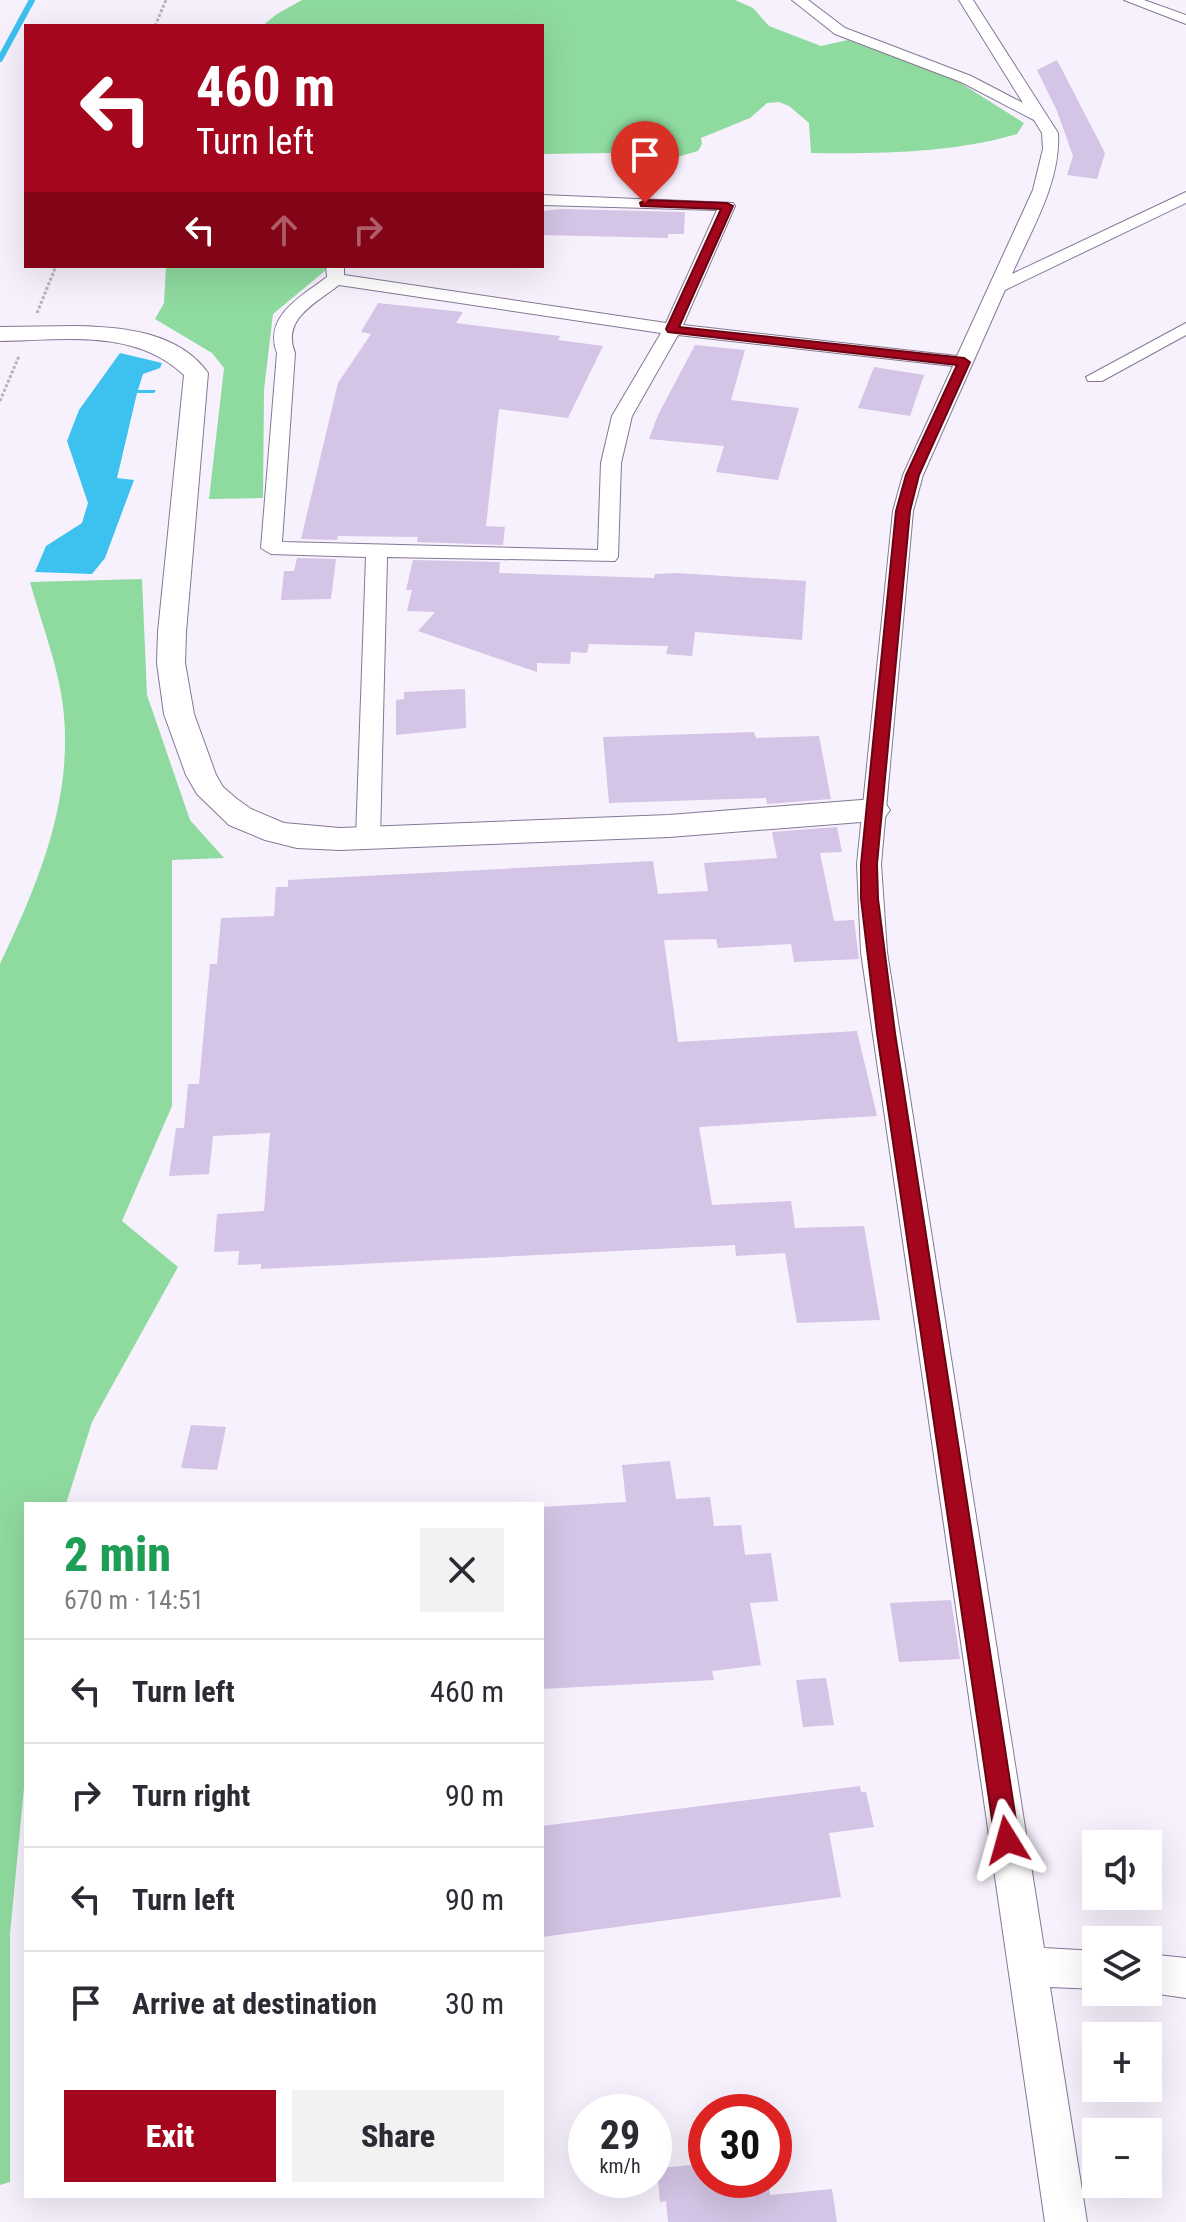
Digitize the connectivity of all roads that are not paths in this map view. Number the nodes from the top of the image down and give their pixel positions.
1 (799, 0) edge
2 (966, 0) edge
3 (1131, 0) edge
4 (1186, 20) edge
5 (1040, 118) junction
6 (1186, 197) edge
7 (544, 200) edge
8 (336, 273) edge
9 (1000, 286) junction
10 (1186, 328) edge
11 (672, 329) junction
12 (0, 334) edge
13 (964, 362) junction
14 (1095, 377) dead end
15 (377, 550) junction
16 (874, 810) junction
17 (368, 838) junction
18 (1025, 1966) junction
19 (1082, 1969) edge
20 (1162, 1975) edge
21 (1186, 1978) edge
22 (1066, 2222) edge

1 - 5 street
2 - 5 street
3 - 4 street
5 - 9 street
6 - 9 street
7 - 11 street
8 - 11 street
8 - 15 street
9 - 13 street
10 - 14 street
11 - 13 street
11 - 15 street
12 - 17 street
13 - 16 street
15 - 17 street
16 - 17 street
16 - 18 street
18 - 19 street
18 - 22 street
20 - 21 street

